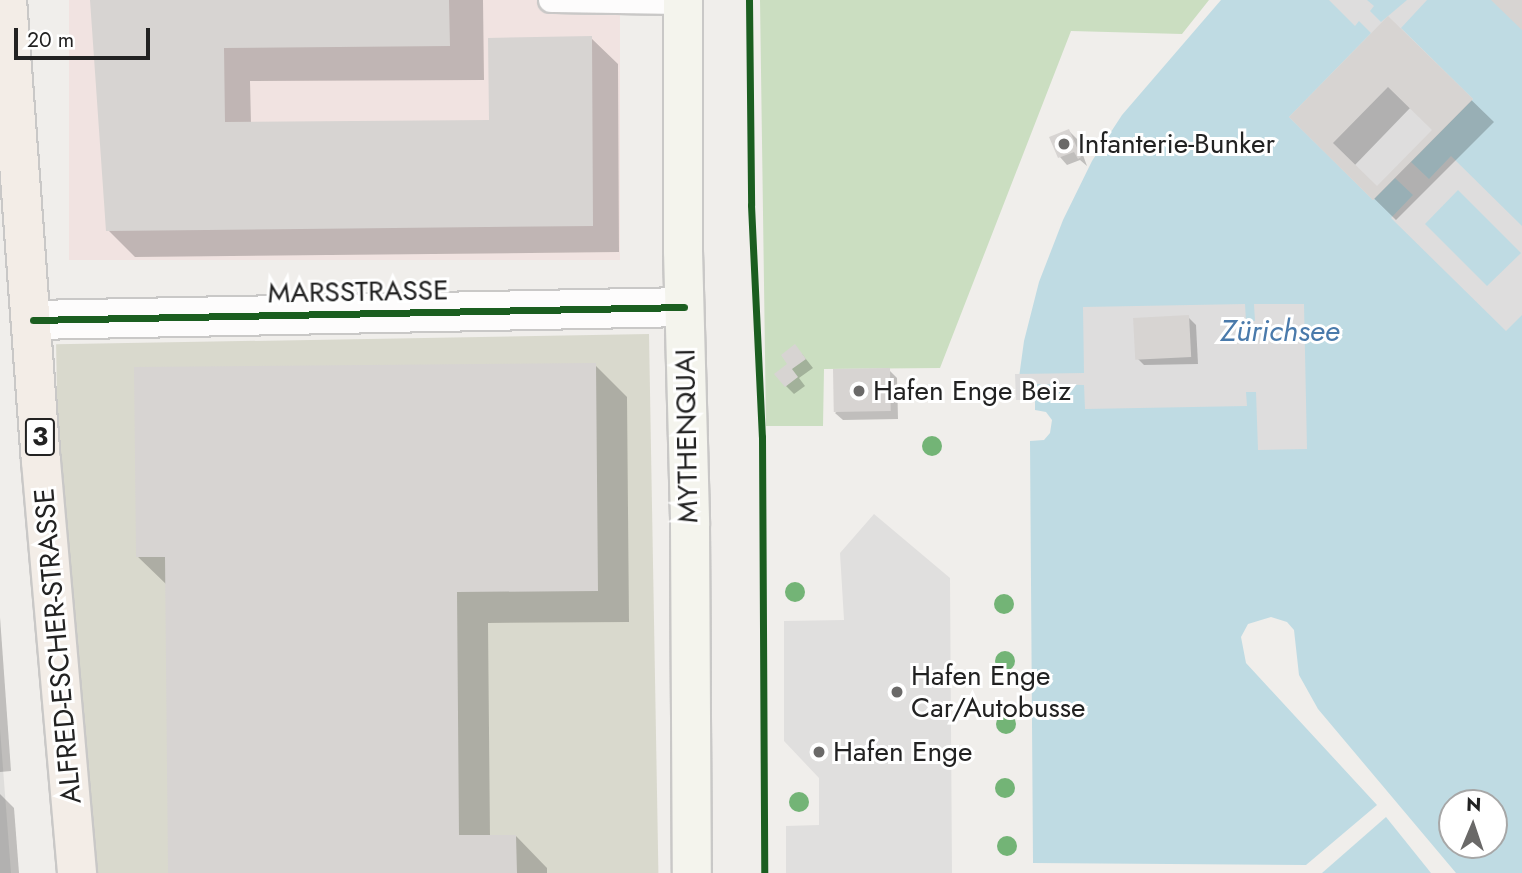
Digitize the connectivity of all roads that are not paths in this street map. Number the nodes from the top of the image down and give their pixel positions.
1 (7, 0) edge
2 (551, 0) edge
3 (683, 1) edge
4 (684, 307) junction
5 (33, 320) junction
6 (77, 873) edge
7 (692, 873) edge

1 - 5 main road, ALFRED-ESCHER-STRASSE / 3
2 - 3 lane
3 - 4 main road, MYTHENQUAI
4 - 5 street, MARSSTRASSE
4 - 7 main road, MYTHENQUAI
5 - 6 main road, ALFRED-ESCHER-STRASSE / 3

